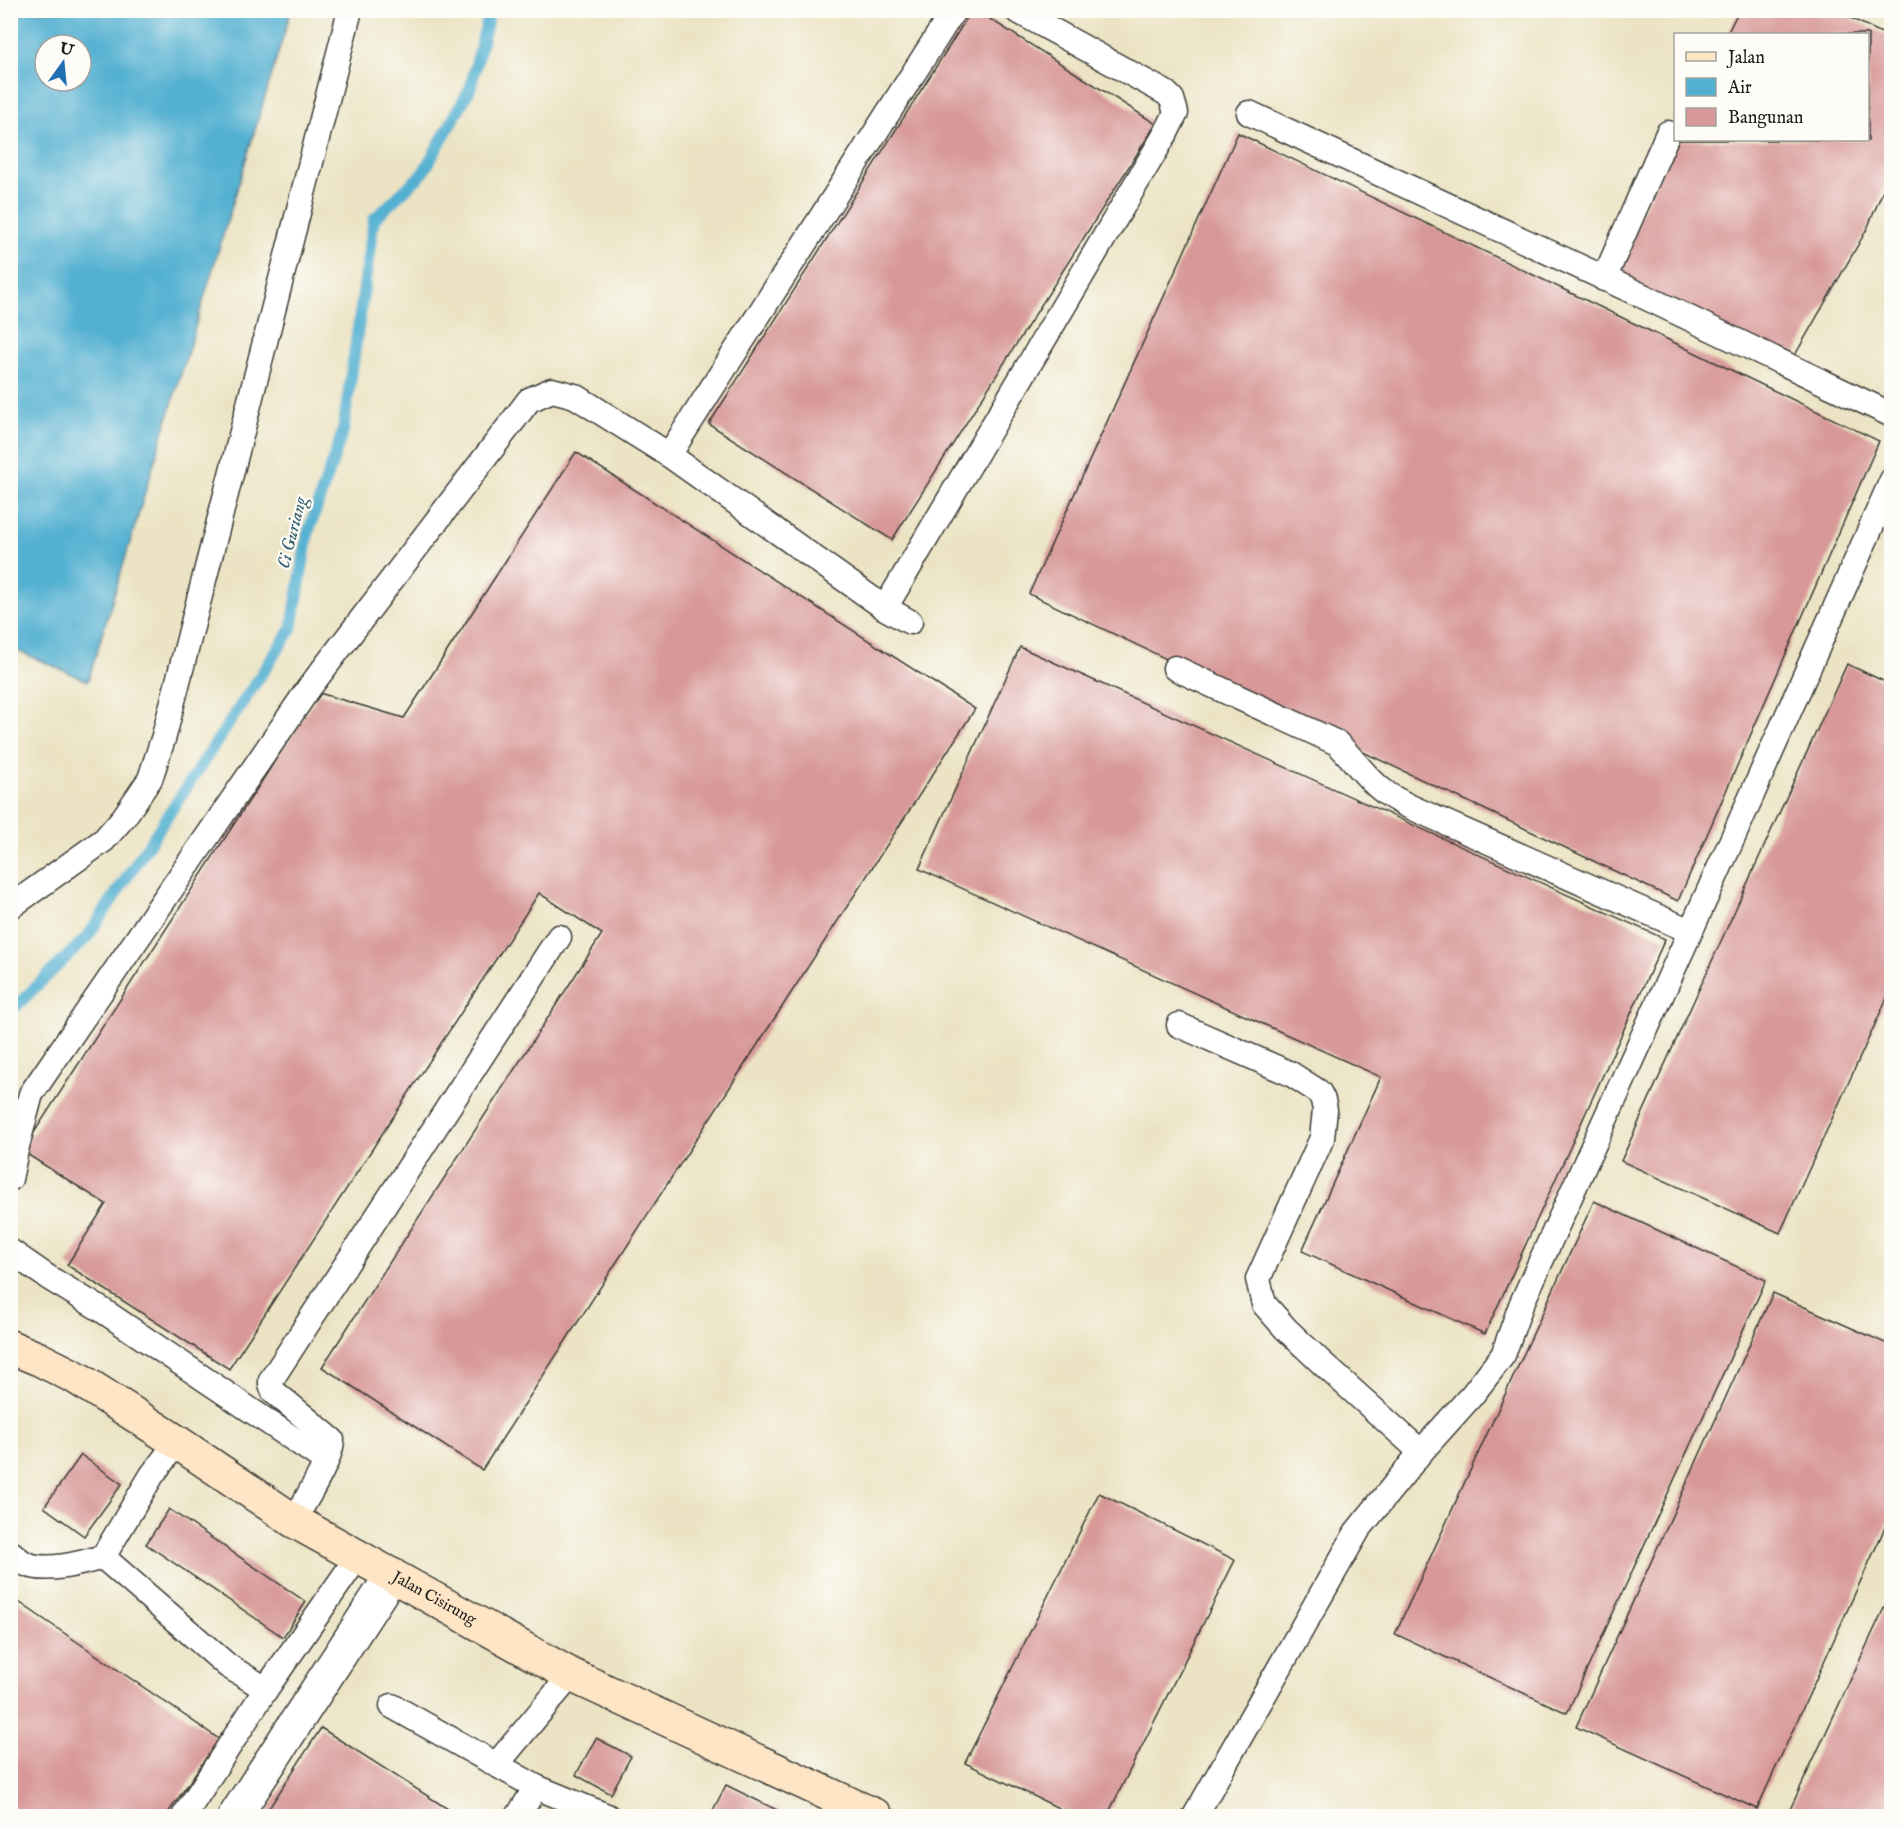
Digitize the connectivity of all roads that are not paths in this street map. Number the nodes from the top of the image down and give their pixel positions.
1 (350, 10) edge
2 (954, 10) edge
3 (1016, 10) edge
4 (1249, 113) dead end
5 (1668, 133) dead end
6 (1604, 279) junction
7 (1892, 415) edge
8 (669, 455) junction
9 (1892, 480) edge
10 (885, 608) junction
11 (910, 622) dead end
12 (1175, 668) dead end
13 (10, 907) edge
14 (1690, 931) junction
15 (559, 937) dead end
16 (1179, 1025) dead end
17 (10, 1179) edge
18 (10, 1251) edge
19 (10, 1347) edge
20 (177, 1442) junction
21 (1421, 1452) junction
22 (326, 1461) junction
23 (294, 1521) junction
24 (10, 1552) edge
25 (358, 1556) junction
26 (103, 1557) junction
27 (392, 1575) junction
28 (571, 1675) junction
29 (266, 1689) junction
30 (392, 1706) dead end
31 (496, 1765) junction
32 (536, 1786) junction
33 (184, 1816) edge
34 (235, 1816) edge
35 (518, 1816) edge
36 (607, 1816) edge
37 (876, 1816) edge
38 (1195, 1816) edge

1 - 13 lane
2 - 8 lane
3 - 10 lane
4 - 6 lane
5 - 6 lane
6 - 7 lane
8 - 10 lane
8 - 17 lane
9 - 14 lane
10 - 11 lane
12 - 14 lane
14 - 21 lane
15 - 22 lane
16 - 21 lane
18 - 22 lane
19 - 20 main road, Jalan Cisirung
20 - 23 main road, Jalan Cisirung
20 - 26 lane
21 - 38 lane
22 - 23 lane
23 - 25 main road, Jalan Cisirung
24 - 26 lane
25 - 27 main road, Jalan Cisirung
25 - 29 lane
26 - 29 lane
27 - 28 main road, Jalan Cisirung
27 - 34 street
28 - 31 lane
28 - 37 main road, Jalan Cisirung
29 - 33 lane
30 - 31 lane
31 - 32 lane
32 - 35 lane
32 - 36 lane

